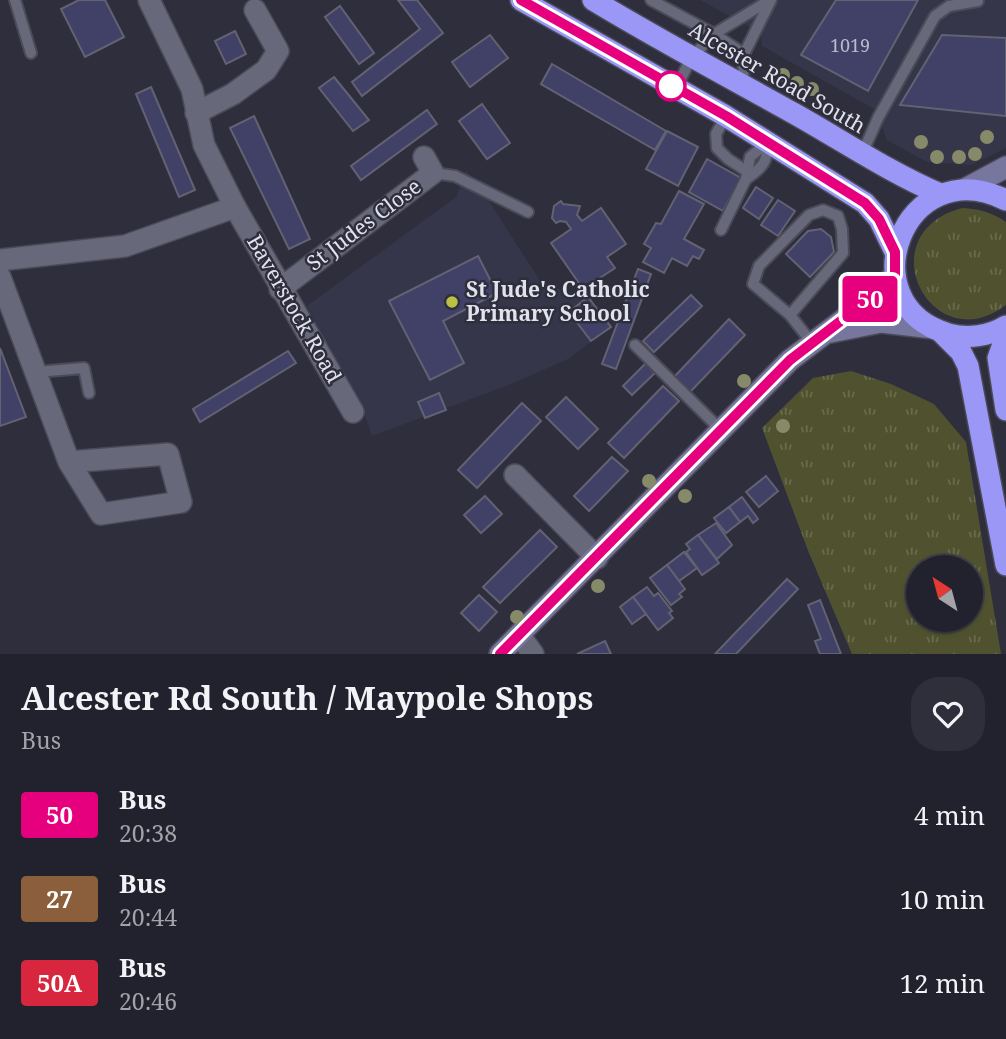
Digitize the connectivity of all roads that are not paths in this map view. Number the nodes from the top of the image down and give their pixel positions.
1 (15, 0) edge
2 (149, 0) edge
3 (522, 0) edge
4 (593, 0) edge
5 (651, 0) edge
6 (770, 0) edge
7 (978, 1) edge
8 (255, 10) dead end
9 (714, 34) junction
10 (31, 53) dead end
11 (744, 54) junction
12 (691, 58) junction
13 (743, 85) junction
14 (676, 89) junction
15 (196, 113) junction
16 (726, 116) junction
17 (768, 142) junction
18 (862, 155) junction
19 (429, 165) joint
20 (1006, 167) edge
21 (747, 175) junction
22 (965, 189) junction
23 (940, 194) junction
24 (1006, 200) edge
25 (235, 207) junction
26 (528, 212) dead end
27 (721, 230) dead end
28 (895, 252) junction
29 (0, 260) edge
30 (895, 275) junction
31 (0, 277) edge
32 (280, 289) junction
33 (790, 315) junction
34 (1006, 326) edge
35 (937, 330) junction
36 (1006, 337) edge
37 (820, 338) junction
38 (635, 345) dead end
39 (36, 372) junction
40 (89, 393) dead end
41 (1006, 410) edge
42 (353, 412) dead end
43 (720, 429) junction
44 (69, 463) junction
45 (515, 475) dead end
46 (597, 558) junction
47 (1006, 565) edge
48 (520, 636) junction
49 (500, 654) edge
50 (533, 654) edge

1 - 10 lane
2 - 15 street, Baverstock Road
3 - 14 highway
4 - 12 highway, Alcester Road South
5 - 9 lane
6 - 9 lane
6 - 11 lane
7 - 18 lane
8 - 15 street
9 - 11 lane
9 - 12 lane
11 - 13 lane
12 - 13 highway, Alcester Road South
12 - 14 lane
13 - 18 highway, Alcester Road South
14 - 16 highway
15 - 25 street, Baverstock Road
16 - 17 highway
16 - 21 lane
17 - 21 lane
17 - 21 lane
17 - 28 highway
18 - 23 highway, Alcester Road South
19 - 26 lane
19 - 32 street, St Judes Close
20 - 22 street
21 - 27 lane
22 - 23 highway
22 - 24 highway
23 - 28 highway
25 - 29 street
25 - 32 street, Baverstock Road
28 - 30 highway
30 - 35 highway
30 - 37 street
31 - 39 street
32 - 42 street, Baverstock Road
33 - 33 lane
33 - 37 lane
34 - 35 highway
35 - 37 street
35 - 47 highway
36 - 41 highway
37 - 43 street
38 - 43 lane
39 - 40 lane
39 - 44 street
43 - 46 street
44 - 44 street
45 - 46 street
46 - 48 street
48 - 49 street
48 - 50 street

